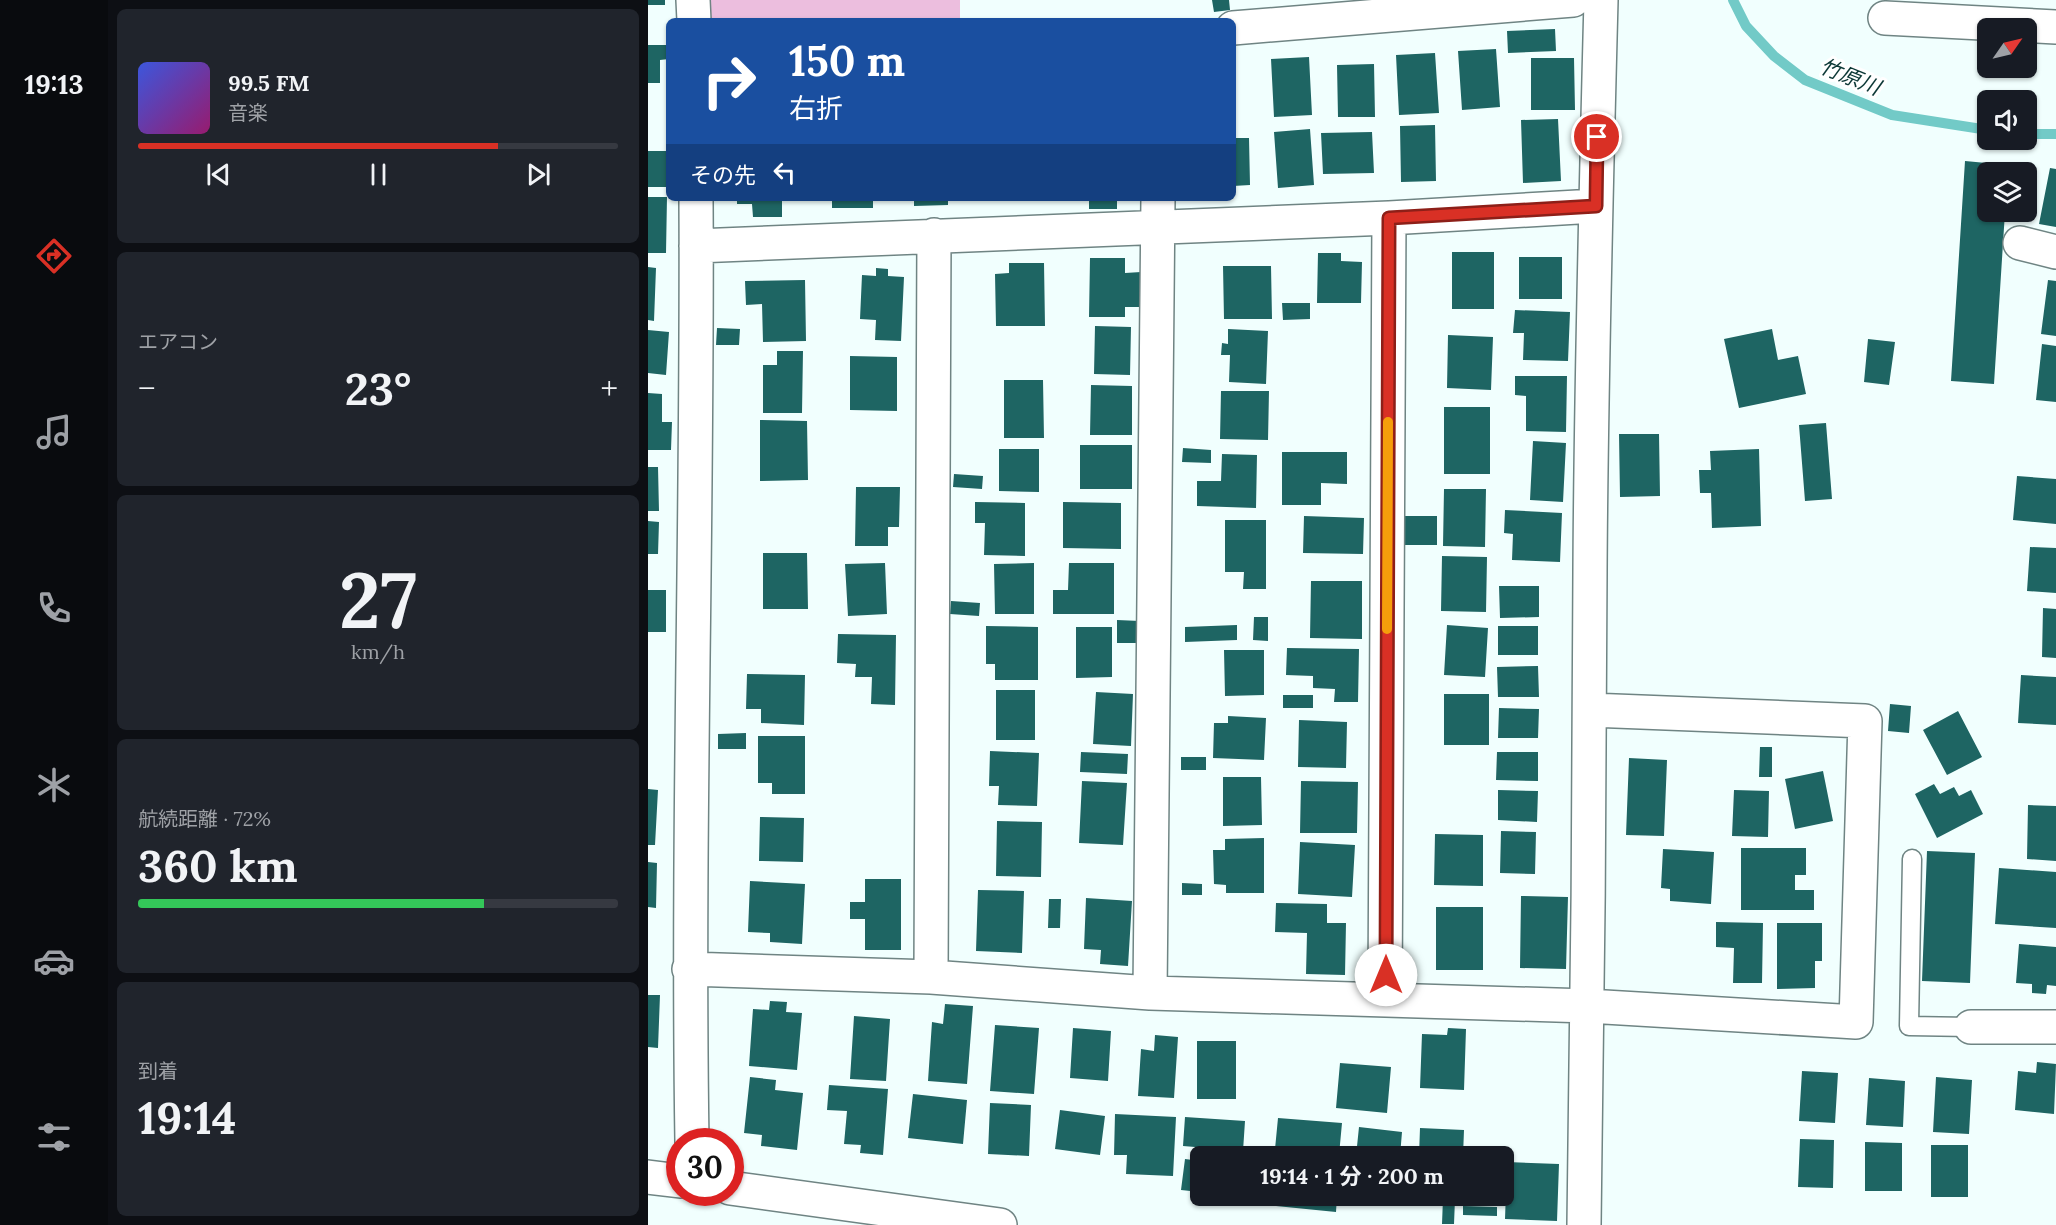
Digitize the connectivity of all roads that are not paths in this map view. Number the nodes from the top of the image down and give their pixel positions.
1 (693, 0) edge
2 (1573, 0) edge
3 (1601, 0) edge
4 (694, 18) edge
5 (1885, 18) dead end
6 (2056, 27) edge
7 (1236, 28) edge
8 (696, 201) edge
9 (1596, 206) junction
10 (1158, 212) edge
11 (1389, 218) junction
12 (934, 235) junction
13 (2020, 243) dead end
14 (696, 246) junction
15 (2056, 252) edge
16 (1590, 710) junction
17 (1912, 859) dead end
18 (689, 969) junction
19 (932, 977) junction
20 (1150, 993) junction
21 (1385, 999) junction
22 (1588, 1006) junction
23 (1971, 1027) joint
24 (2056, 1027) edge
25 (692, 1128) edge
26 (648, 1177) edge
27 (666, 1179) edge
28 (744, 1190) edge
29 (999, 1225) edge
30 (1584, 1225) edge

1 - 4 street
2 - 7 street
3 - 9 street
5 - 6 street
8 - 14 street
9 - 11 street
9 - 16 street
10 - 11 street
10 - 12 street
10 - 20 street
11 - 21 street
12 - 14 street
12 - 19 street
13 - 15 street
14 - 18 street
16 - 22 street
16 - 22 street
17 - 23 lane
18 - 19 street
18 - 25 street
19 - 20 street
20 - 21 street
21 - 22 street
22 - 30 street
23 - 24 street
26 - 27 street
28 - 29 street

